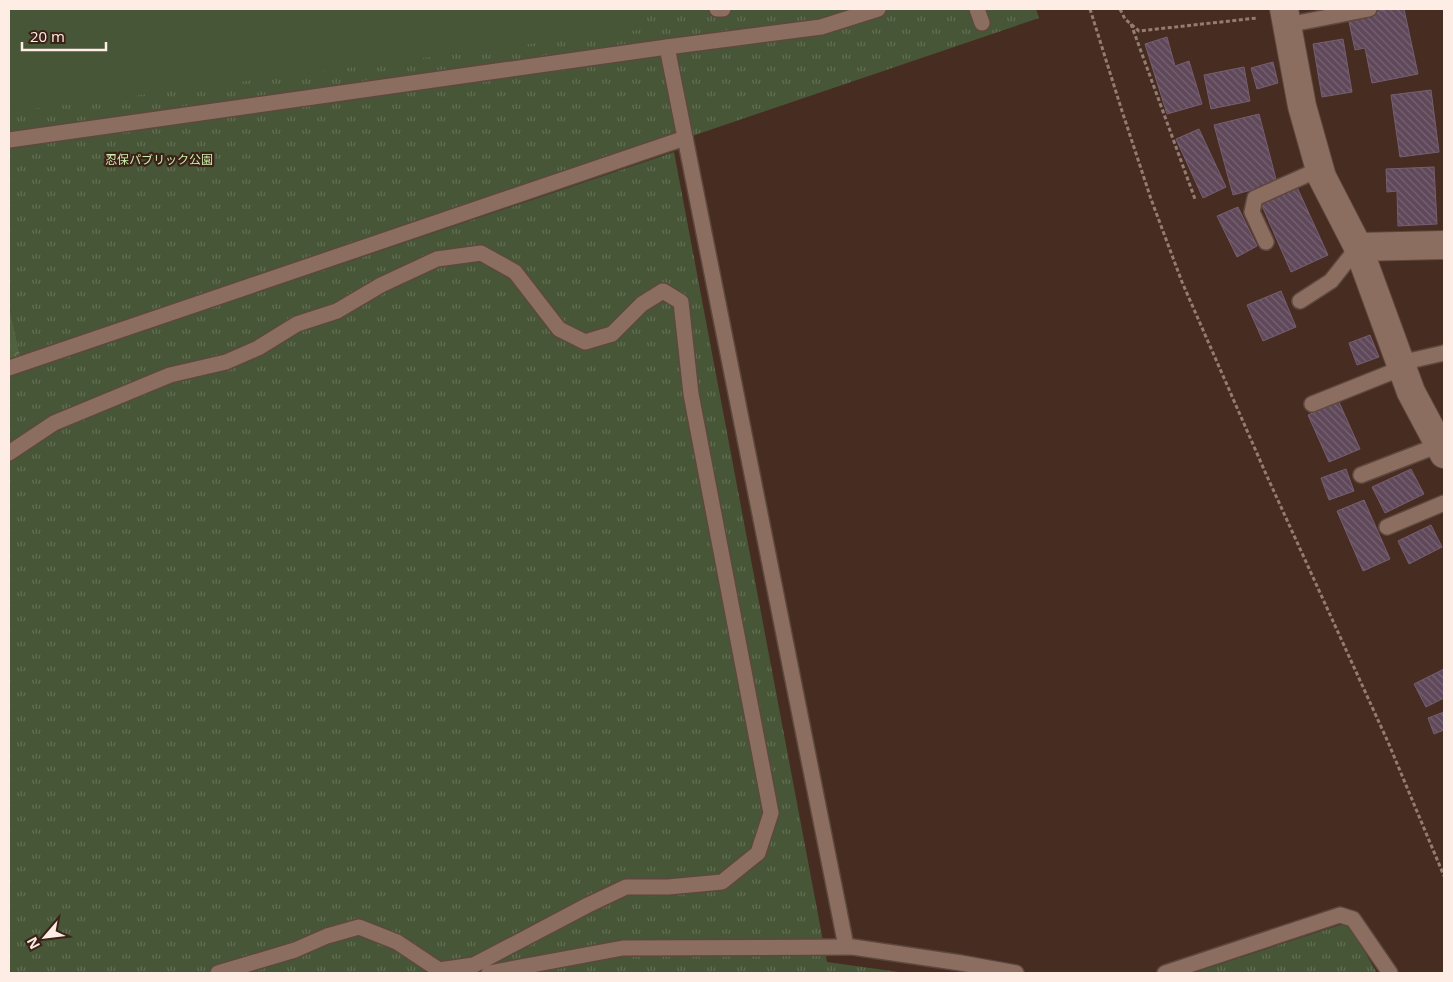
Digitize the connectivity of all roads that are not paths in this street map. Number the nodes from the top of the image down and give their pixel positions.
1 (717, 9) edge
2 (723, 9) edge
3 (878, 9) edge
4 (1369, 9) edge
5 (1285, 16) edge
6 (667, 47) junction
7 (685, 138) junction
8 (9, 140) edge
9 (1320, 169) junction
10 (1266, 242) dead end
11 (1444, 245) edge
12 (1358, 247) junction
13 (1300, 301) dead end
14 (1444, 353) edge
15 (1401, 366) junction
16 (9, 368) edge
17 (1312, 404) dead end
18 (1442, 449) edge
19 (9, 453) edge
20 (1361, 475) dead end
21 (1444, 503) edge
22 (1387, 527) dead end
23 (851, 947) junction
24 (218, 973) edge
25 (489, 973) edge
26 (1016, 973) edge
27 (1165, 973) edge
28 (1390, 973) edge

1 - 2 lane
3 - 6 lane
4 - 5 lane
5 - 9 street
6 - 7 lane
6 - 8 lane
7 - 16 lane
7 - 23 lane
9 - 10 lane
9 - 12 street
11 - 12 street
12 - 13 lane
12 - 15 street
14 - 15 lane
15 - 17 lane
15 - 18 street
18 - 20 lane
19 - 24 lane
21 - 22 lane
23 - 25 lane
23 - 26 lane
27 - 28 lane

